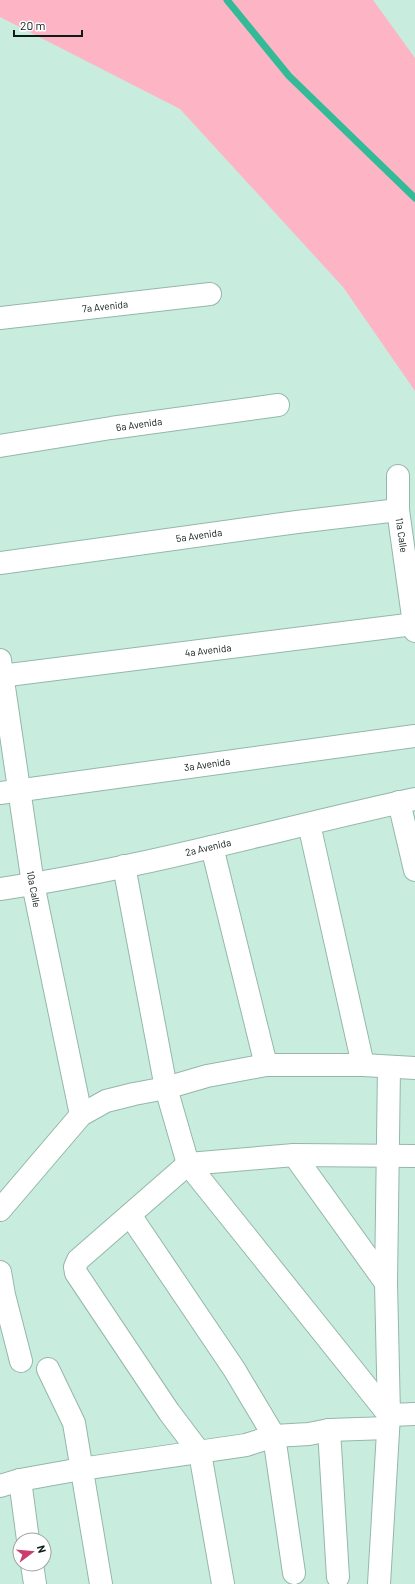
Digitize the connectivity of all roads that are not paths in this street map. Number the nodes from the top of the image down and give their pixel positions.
1 (210, 294) dead end
2 (0, 318) edge
3 (278, 405) dead end
4 (0, 446) edge
5 (398, 476) dead end
6 (398, 510) junction
7 (0, 563) edge
8 (415, 626) edge
9 (1, 670) edge
10 (415, 736) edge
11 (9, 791) edge
12 (407, 801) edge
13 (309, 824) junction
14 (212, 847) junction
15 (124, 866) junction
16 (415, 870) edge
17 (33, 884) junction
18 (0, 889) edge
19 (266, 1065) junction
20 (363, 1065) junction
21 (389, 1067) junction
22 (415, 1068) edge
23 (166, 1088) junction
24 (81, 1116) junction
25 (294, 1155) junction
26 (389, 1156) junction
27 (415, 1156) edge
28 (188, 1164) junction
29 (0, 1210) edge
30 (130, 1216) junction
31 (0, 1272) edge
32 (386, 1283) junction
33 (21, 1361) dead end
34 (48, 1369) dead end
35 (415, 1414) edge
36 (388, 1421) junction
37 (329, 1430) junction
38 (274, 1436) junction
39 (200, 1453) junction
40 (82, 1469) junction
41 (10, 1483) edge
42 (25, 1532) edge
43 (33, 1572) edge
44 (294, 1573) dead end
45 (338, 1577) dead end
46 (35, 1584) edge
47 (101, 1584) edge
48 (223, 1584) edge
49 (379, 1584) edge

1 - 2 street, 7a Avenida
3 - 4 street, 6a Avenida
5 - 6 street, 11a Calle
6 - 7 street, 5a Avenida
6 - 8 street, 11a Calle
8 - 9 street, 4a Avenida
9 - 11 street, 10a Calle
10 - 11 street, 3a Avenida
11 - 17 street, 10a Calle
12 - 13 street, 2a Avenida
12 - 16 street
13 - 14 street, 2a Avenida
13 - 20 street
14 - 15 street, 2a Avenida
14 - 19 street
15 - 17 street, 2a Avenida
15 - 23 street
17 - 18 street, 2a Avenida
17 - 24 street, 10a Calle
19 - 20 street
19 - 23 street
20 - 21 street
21 - 22 street
21 - 26 street
23 - 24 street
23 - 28 street
24 - 29 street
25 - 26 street
25 - 28 street
25 - 32 street
26 - 27 street
26 - 32 street
28 - 30 street
28 - 36 street
30 - 38 street
30 - 39 street
31 - 33 street
32 - 36 street
34 - 40 street
35 - 36 street
36 - 37 street
36 - 49 street
37 - 38 street
37 - 45 street
38 - 39 street
38 - 44 street
39 - 40 street
39 - 48 street
40 - 41 street
40 - 47 street
41 - 42 street
43 - 46 street

